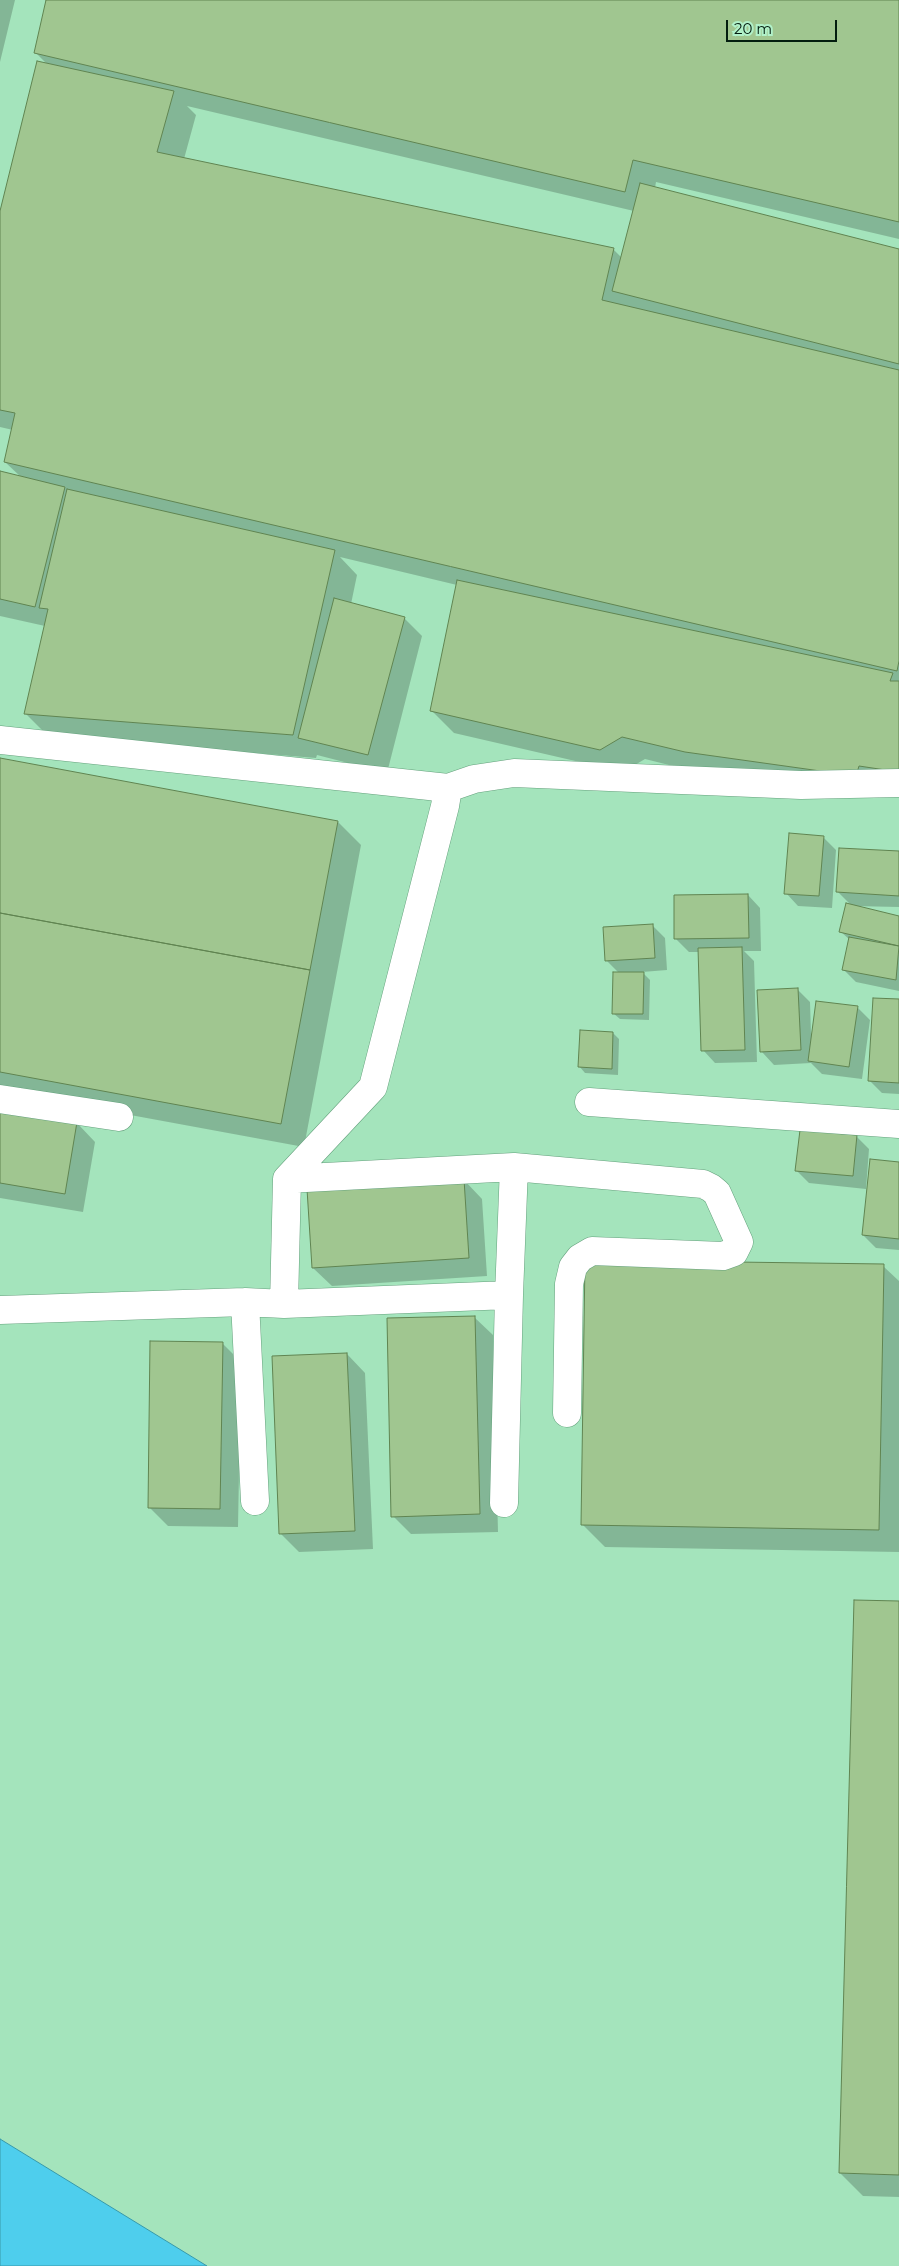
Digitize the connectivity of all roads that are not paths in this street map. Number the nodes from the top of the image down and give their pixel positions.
1 (0, 740) edge
2 (899, 783) edge
3 (448, 788) junction
4 (0, 1099) edge
5 (589, 1102) dead end
6 (119, 1117) dead end
7 (899, 1124) edge
8 (514, 1167) junction
9 (287, 1179) junction
10 (508, 1295) junction
11 (244, 1302) junction
12 (284, 1304) junction
13 (0, 1310) edge
14 (567, 1413) dead end
15 (255, 1501) dead end
16 (504, 1503) dead end

1 - 3 street
2 - 3 street
3 - 9 street
4 - 6 street
5 - 7 street
8 - 9 street
8 - 10 street
8 - 14 street
9 - 12 street
10 - 12 street
10 - 16 street
11 - 12 street
11 - 13 street
11 - 15 street

